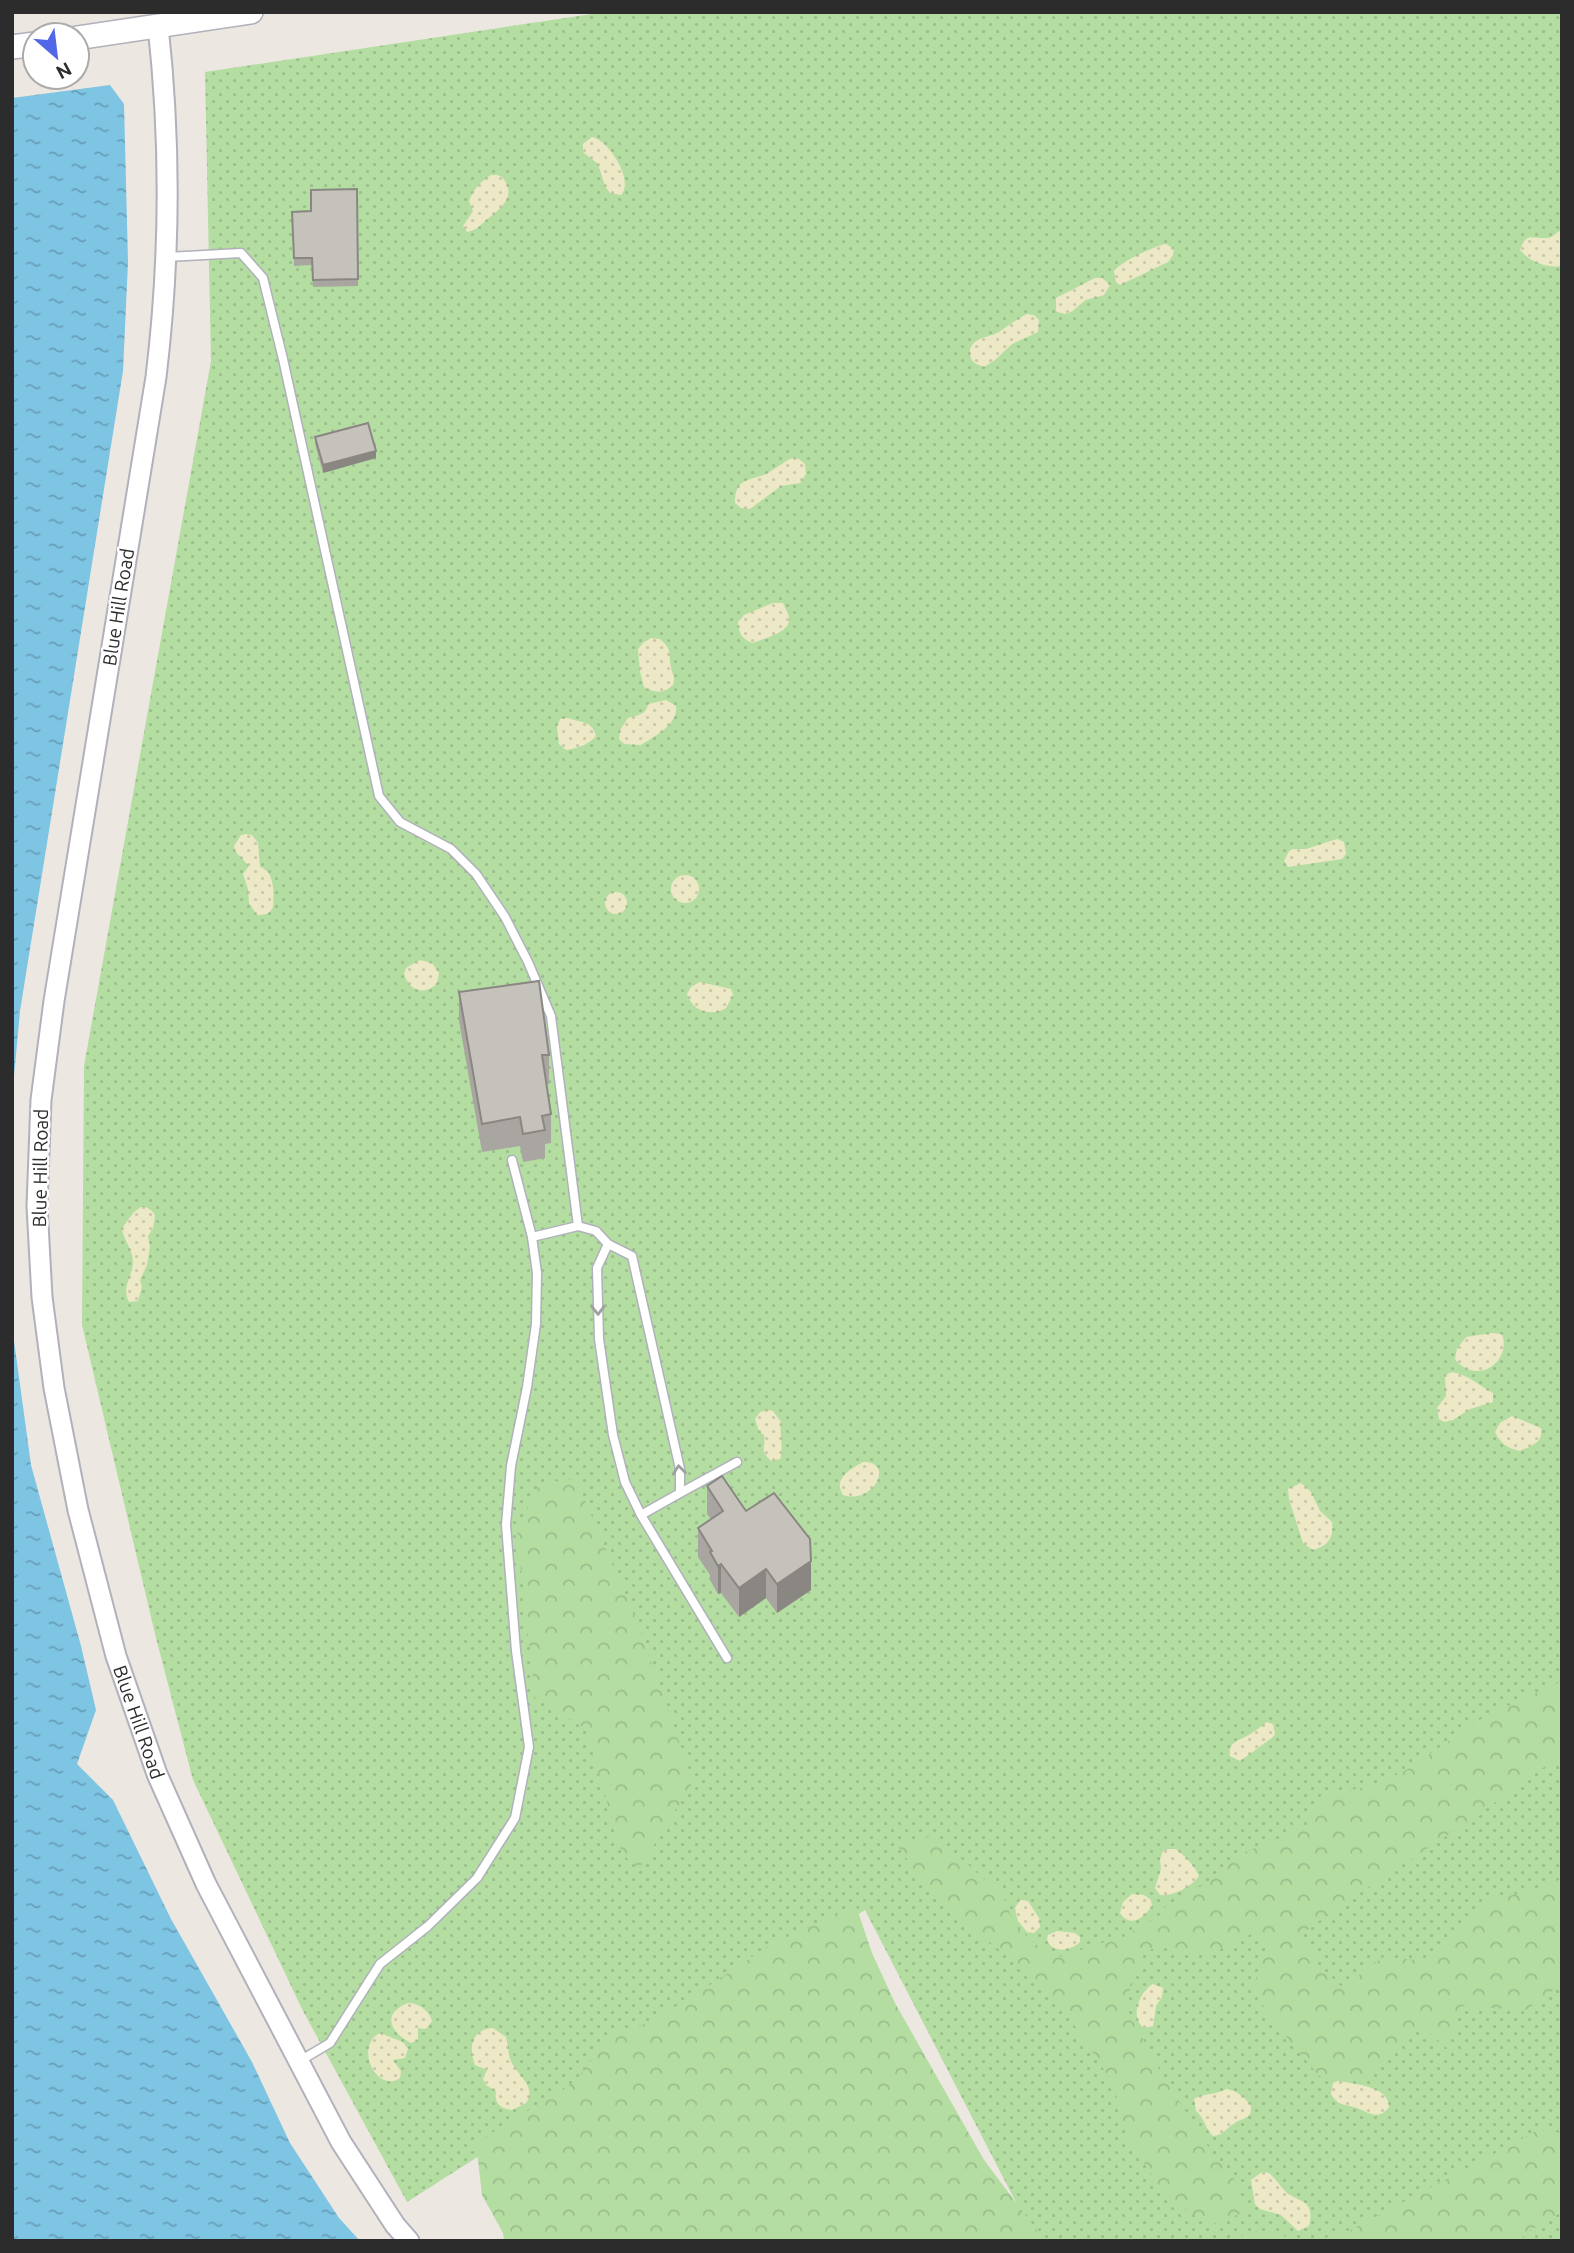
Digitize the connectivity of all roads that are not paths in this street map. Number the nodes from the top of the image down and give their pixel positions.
1 (251, 12) edge
2 (158, 26) junction
3 (91, 36) edge
4 (167, 257) junction
5 (512, 1160) dead end
6 (578, 1226) junction
7 (532, 1237) junction
8 (608, 1244) junction
9 (737, 1462) dead end
10 (680, 1493) junction
11 (641, 1515) junction
12 (727, 1658) dead end
13 (298, 2062) junction
14 (409, 2241) edge

1 - 2 main road
2 - 3 main road
2 - 4 street, Blue Hill Road
4 - 6 lane
4 - 13 street, Blue Hill Road
5 - 7 lane
6 - 7 lane
6 - 8 lane
7 - 13 lane
10 -> 8 lane
8 -> 11 lane
9 - 10 lane
10 - 11 lane
11 - 12 lane
13 - 14 street, Blue Hill Road

